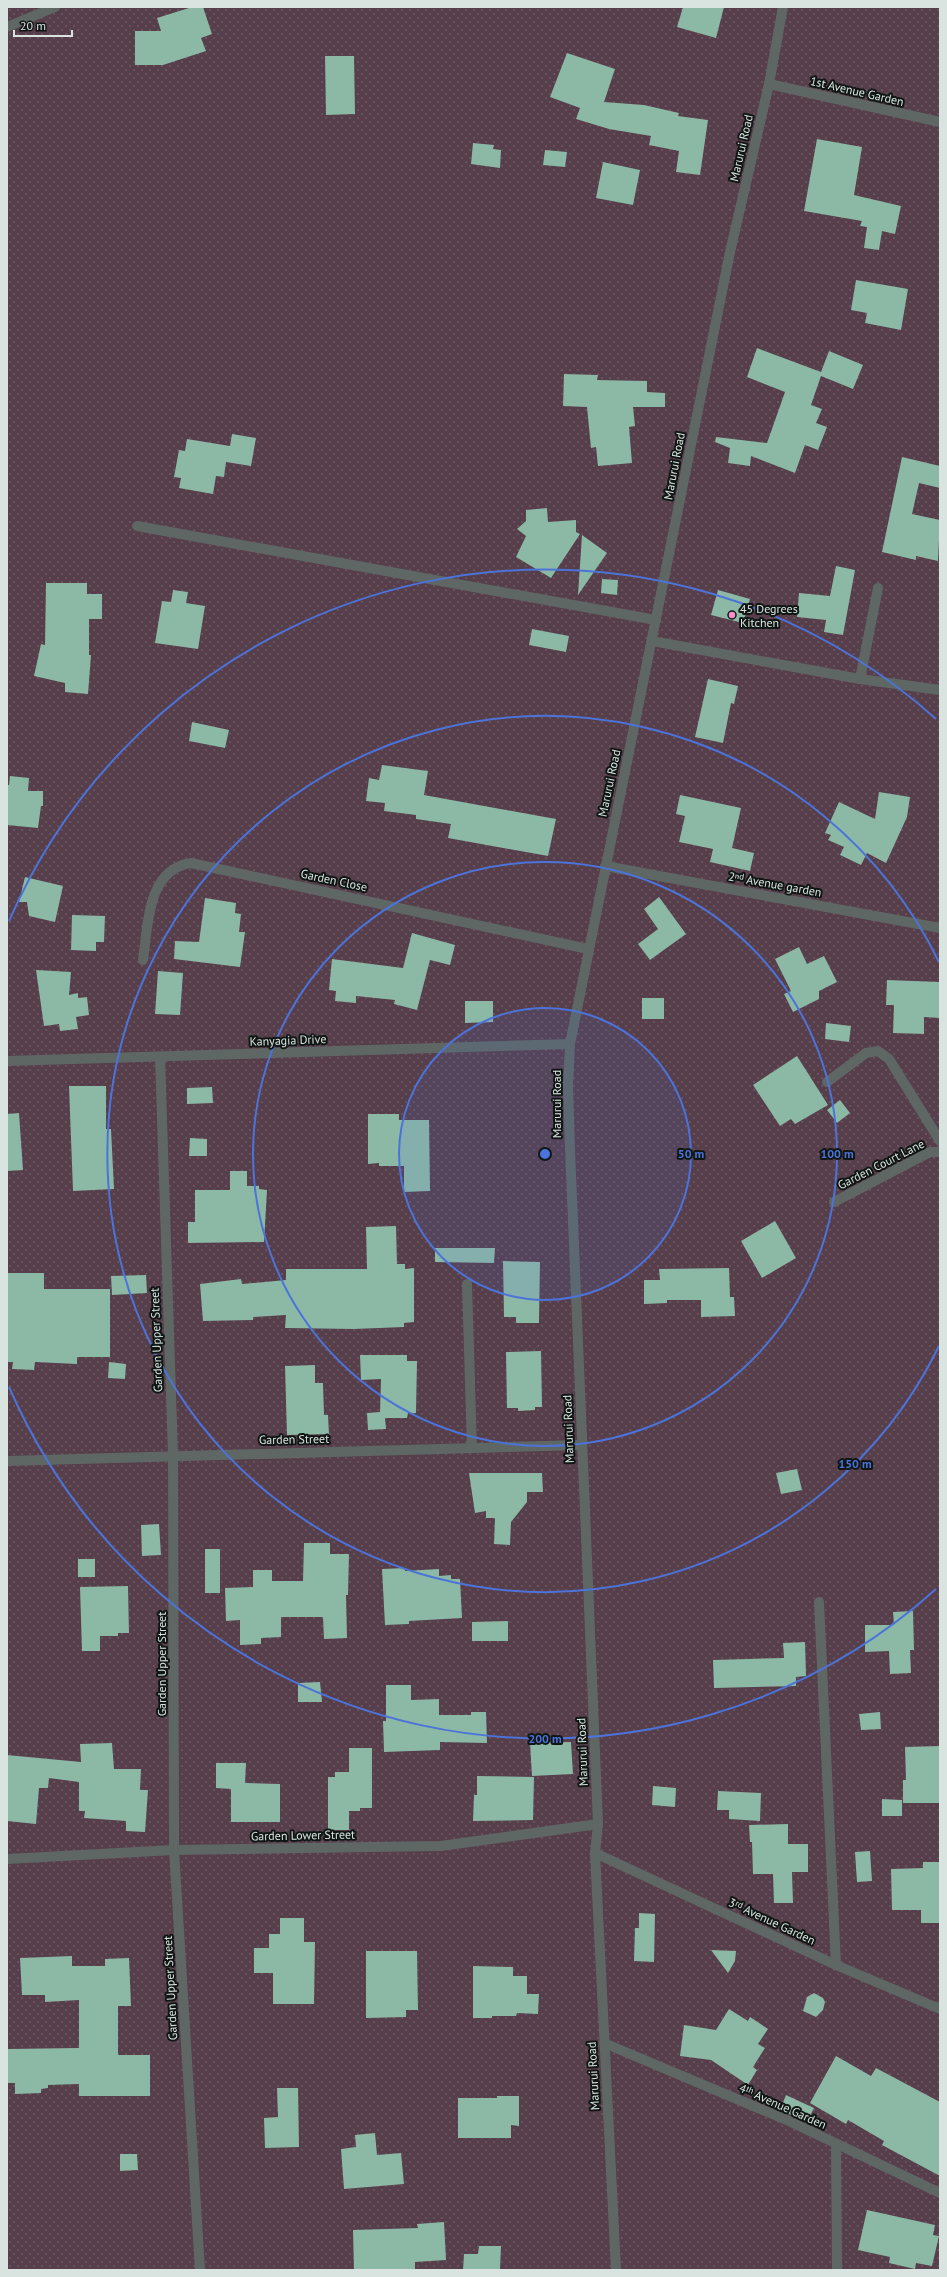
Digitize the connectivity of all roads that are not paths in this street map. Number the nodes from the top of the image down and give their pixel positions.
1 (54, 7) edge
2 (783, 7) edge
3 (7, 27) edge
4 (769, 84) junction
5 (940, 122) edge
6 (137, 526) dead end
7 (878, 588) dead end
8 (656, 620) junction
9 (652, 641) junction
10 (860, 679) junction
11 (940, 690) edge
12 (605, 866) junction
13 (940, 928) edge
14 (588, 949) junction
15 (143, 960) dead end
16 (570, 1044) junction
17 (160, 1057) junction
18 (7, 1061) edge
19 (827, 1082) dead end
20 (940, 1141) edge
21 (940, 1152) edge
22 (834, 1202) dead end
23 (467, 1284) dead end
24 (582, 1445) junction
25 (472, 1448) junction
26 (173, 1455) junction
27 (7, 1461) edge
28 (819, 1602) dead end
29 (598, 1824) junction
30 (174, 1850) junction
31 (595, 1853) junction
32 (7, 1859) edge
33 (836, 1965) junction
34 (940, 2009) edge
35 (604, 2043) junction
36 (836, 2144) junction
37 (940, 2193) edge
38 (200, 2270) edge
39 (616, 2270) edge
40 (837, 2270) edge

1 - 3 street
2 - 4 street, Marurui Road
4 - 5 street, 1st Avenue Garden
4 - 8 street, Marurui Road
6 - 8 street
7 - 10 street
8 - 9 street, Marurui Road
9 - 10 street
9 - 12 street, Marurui Road
10 - 11 street
12 - 13 street, 2ⁿᵈ Avenue garden
12 - 14 street, Marurui Road
14 - 15 street, Garden Close
14 - 16 street, Marurui Road
16 - 17 street, Kanyagia Drive
16 - 24 street, Marurui Road
17 - 18 street, Kanyagia Drive
17 - 26 street, Garden Upper Street
19 - 20 street
21 - 22 street, Garden Court Lane
23 - 25 street
24 - 25 street, Garden Street
24 - 29 street, Marurui Road
25 - 26 street, Garden Street
26 - 27 street, Garden Street
26 - 30 street, Garden Upper Street
28 - 33 street
29 - 30 street, Garden Lower Street
29 - 31 street, Marurui Road
30 - 32 street, Garden Lower Street
30 - 38 street, Garden Upper Street
31 - 33 street, 3ʳᵈ Avenue Garden
31 - 35 street, Marurui Road
33 - 34 street, 3ʳᵈ Avenue Garden
35 - 36 street, 4ᵗʰ Avenue Garden
35 - 39 street, Marurui Road
36 - 37 street
36 - 40 street, 4ᵗʰ Avenue Garden

